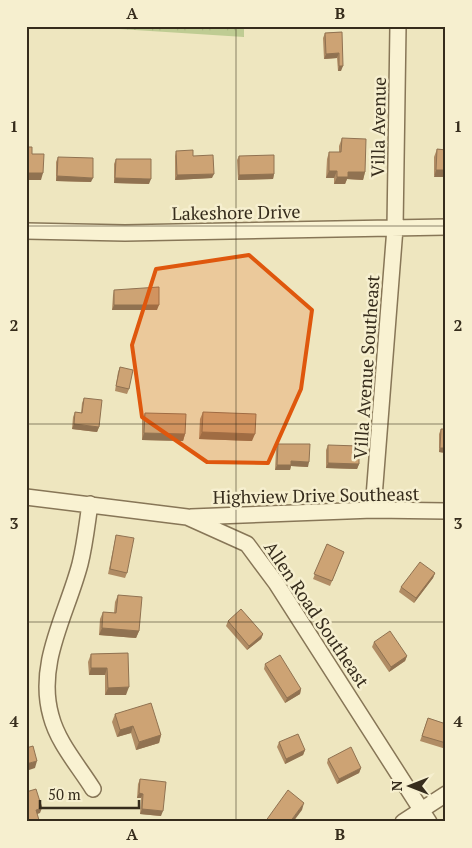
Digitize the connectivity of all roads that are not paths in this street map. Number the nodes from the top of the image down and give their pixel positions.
1 (398, 26) edge
2 (446, 227) edge
3 (395, 228) junction
4 (26, 231) edge
5 (26, 497) edge
6 (90, 504) junction
7 (374, 510) junction
8 (446, 511) edge
9 (187, 517) junction
10 (93, 788) dead end
11 (446, 794) edge
12 (425, 815) edge
13 (403, 822) edge

1 - 3 street, Villa Avenue
2 - 3 street, Lakeshore Drive
3 - 4 street, Lakeshore Drive
3 - 7 street, Villa Avenue Southeast
5 - 6 street, Allen Road Southeast
6 - 9 street, Allen Road Southeast
6 - 10 street
7 - 8 street, Highview Drive Southeast
7 - 9 street, Highview Drive Southeast
9 - 12 street, Allen Road Southeast
11 - 12 street
12 - 13 street

